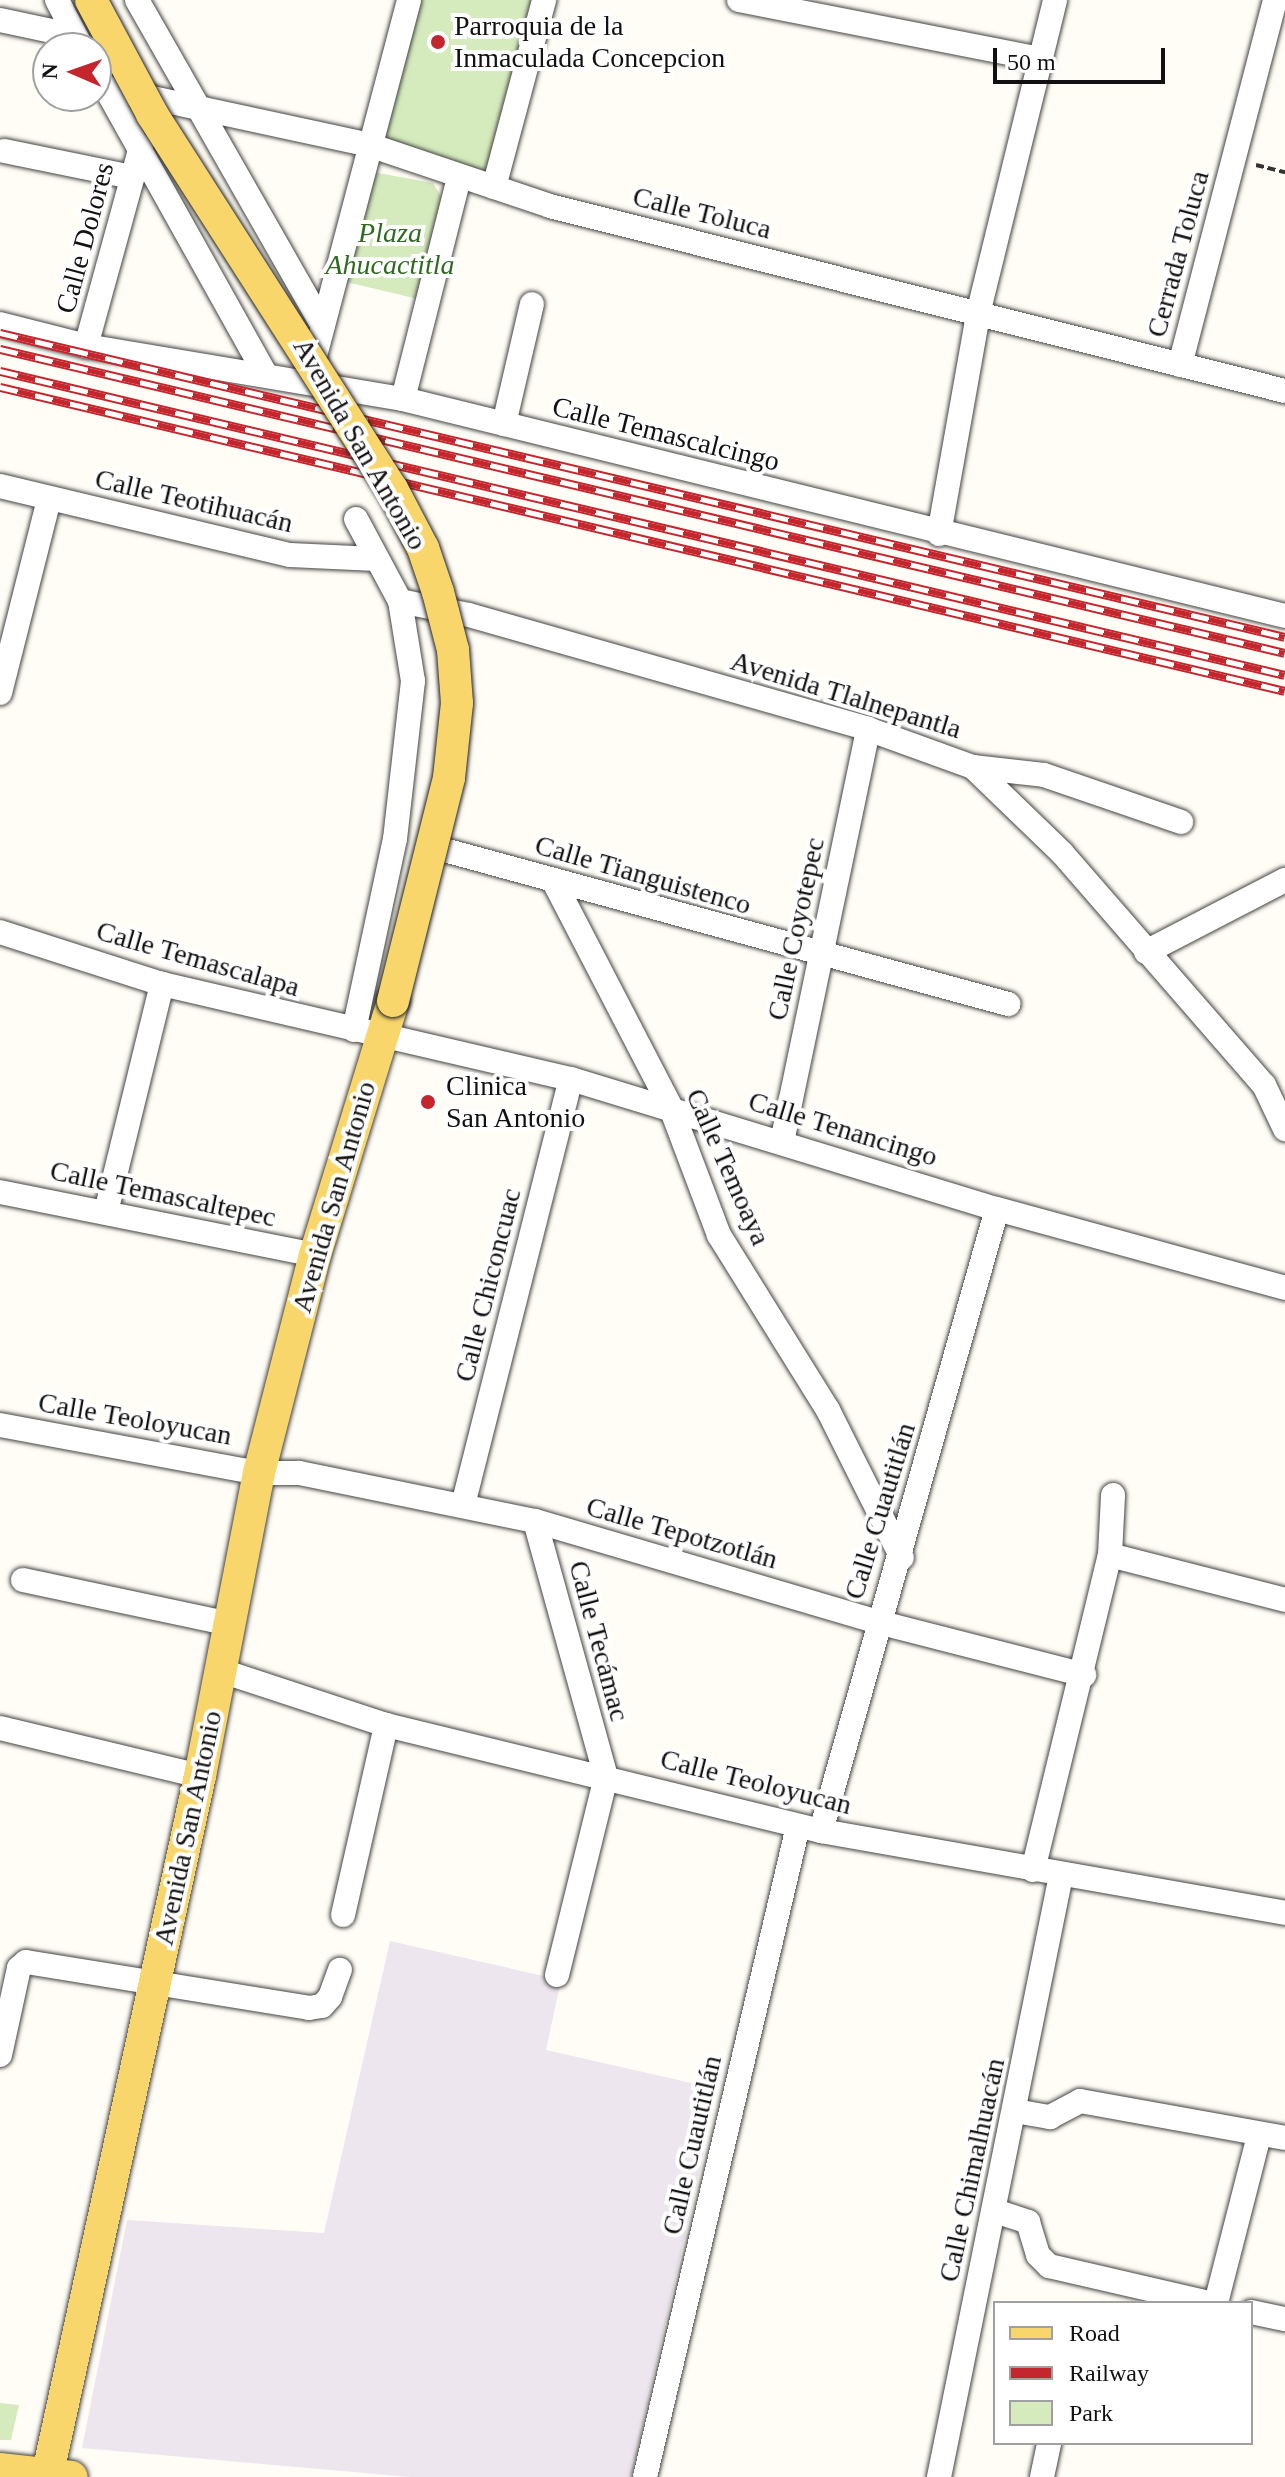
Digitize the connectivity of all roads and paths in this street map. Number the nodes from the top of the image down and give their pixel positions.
1 (57, 0) edge
2 (91, 0) edge
3 (137, 0) edge
4 (409, 0) edge
5 (544, 0) edge
6 (739, 0) edge
7 (1055, 0) edge
8 (1275, 0) edge
9 (784, 5) edge
10 (0, 20) edge
11 (43, 32) edge
12 (73, 32) edge
13 (1041, 59) junction
14 (112, 83) edge
15 (112, 98) edge
16 (194, 107) junction
17 (369, 145) junction
18 (141, 146) junction
19 (4, 151) dead end
20 (1234, 159) junction
21 (1285, 172) edge
22 (132, 177) junction
23 (459, 178) junction
24 (494, 187) junction
25 (532, 304) dead end
26 (978, 314) junction
27 (0, 324) edge
28 (323, 326) junction
29 (86, 346) junction
30 (1180, 365) junction
31 (265, 373) junction
32 (309, 381) junction
33 (1285, 391) edge
34 (403, 399) junction
35 (504, 424) junction
36 (0, 486) edge
37 (49, 499) junction
38 (356, 519) dead end
39 (939, 534) junction
40 (376, 559) junction
41 (400, 601) junction
42 (1285, 616) edge
43 (0, 693) edge
44 (868, 729) junction
45 (973, 767) junction
46 (1181, 822) dead end
47 (448, 851) dead end
48 (553, 880) junction
49 (1285, 880) edge
50 (0, 932) edge
51 (1146, 952) junction
52 (822, 956) junction
53 (162, 984) junction
54 (1008, 1004) dead end
55 (368, 1032) junction
56 (571, 1079) junction
57 (1275, 1088) edge
58 (671, 1108) junction
59 (1285, 1129) edge
60 (782, 1142) junction
61 (0, 1192) edge
62 (997, 1209) junction
63 (106, 1212) junction
64 (315, 1255) junction
65 (1285, 1288) edge
66 (0, 1425) edge
67 (259, 1473) junction
68 (1113, 1495) dead end
69 (463, 1505) junction
70 (535, 1521) junction
71 (1110, 1555) junction
72 (902, 1558) junction
73 (23, 1580) dead end
74 (1285, 1600) edge
75 (878, 1622) junction
76 (230, 1624) junction
77 (222, 1671) junction
78 (1084, 1675) junction
79 (386, 1725) junction
80 (0, 1728) edge
81 (200, 1776) junction
82 (606, 1777) junction
83 (810, 1828) junction
84 (1033, 1870) junction
85 (1061, 1875) junction
86 (1285, 1913) edge
87 (343, 1915) dead end
88 (340, 1970) dead end
89 (557, 1975) dead end
90 (154, 1982) junction
91 (0, 2055) edge
92 (1015, 2111) junction
93 (1259, 2136) junction
94 (1285, 2138) edge
95 (995, 2211) junction
96 (1200, 2301) edge
97 (1217, 2301) edge
98 (1253, 2312) edge
99 (1285, 2319) edge
100 (1049, 2445) edge
101 (0, 2469) edge
102 (56, 2476) edge
103 (645, 2477) edge
104 (939, 2477) edge
105 (1042, 2477) edge

1 - 12 street
2 - 55 main road, Avenida San Antonio, bridge
3 - 16 street, Avenida San Antonio
4 - 17 street
5 - 24 street
6 - 9 street
7 - 13 street
8 - 20 street, Cerrada Toluca
9 - 13 street
10 - 11 street
13 - 26 street
14 - 16 street, Calle Toluca
15 - 18 street, Avenida San Antonio
16 - 17 street, Calle Toluca
16 - 28 street, Avenida San Antonio
17 - 23 street, Calle Toluca
17 - 28 street
18 - 22 street, Calle Dolores
18 - 31 street, Avenida San Antonio
19 - 22 street
20 - 21 path, Cerrada Toluca
20 - 30 street, Cerrada Toluca
22 - 29 street, Calle Dolores
23 - 24 street, Calle Toluca
23 - 34 street
24 - 26 street, Calle Toluca
25 - 35 street
26 - 30 street, Calle Toluca
26 - 39 street
27 - 29 street, Calle Temascalcingo
28 - 32 street
29 - 31 street, Calle Temascalcingo
30 - 33 street, Calle Toluca
31 - 32 street, Calle Temascalcingo
32 - 34 street, Calle Temascalcingo
34 - 35 street, Calle Temascalcingo
35 - 39 street, Calle Temascalcingo
36 - 37 street, Calle Teotihuacán
37 - 40 street, Calle Teotihuacán
37 - 43 street
38 - 40 street, Avenida San Antonio
39 - 42 street, Calle Temascalcingo
40 - 41 street, Avenida San Antonio
41 - 44 street, Avenida Tlalnepantla
41 - 55 street, Avenida San Antonio
44 - 45 street, Avenida Tlalnepantla
44 - 52 street, Calle Coyotepec
45 - 46 street
45 - 51 street, Avenida Tlalnepantla
47 - 48 street, Calle Tianguistenco
48 - 52 street, Calle Tianguistenco
48 - 58 street, Calle Temoaya
49 - 51 street
50 - 53 street, Calle Temascalapa
51 - 57 street, Avenida Tlalnepantla
52 - 54 street, Calle Tianguistenco
52 - 60 street, Calle Coyotepec
53 - 55 street, Calle Temascalapa
53 - 63 street
55 - 56 street, Calle Tenancingo
55 - 64 main road, Avenida San Antonio
56 - 58 street, Calle Tenancingo
56 - 69 street, Calle Chiconcuac
57 - 59 street, Avenida Tlalnepantla
58 - 60 street, Calle Tenancingo
58 - 72 street, Calle Temoaya
60 - 62 street, Calle Tenancingo
61 - 63 street, Calle Temascaltepec
62 - 65 street, Calle Tenancingo
62 - 72 street, Calle Cuautitlán
63 - 64 street, Calle Temascaltepec
64 - 67 main road, Avenida San Antonio
66 - 67 street, Calle Teoloyucan
67 - 69 street, Calle Tepotzotlán
67 - 76 main road, Avenida San Antonio
68 - 71 street
69 - 70 street, Calle Tepotzotlán
70 - 75 street, Calle Tepotzotlán
70 - 82 street, Calle Tecámac
71 - 74 street
71 - 78 street
72 - 75 street, Calle Cuautitlán
73 - 76 street
75 - 78 street, Calle Tepotzotlán
75 - 83 street, Calle Cuautitlán
76 - 77 main road, Avenida San Antonio
77 - 79 street, Calle Teoloyucan
77 - 81 main road, Avenida San Antonio
78 - 84 street
79 - 82 street, Calle Teoloyucan
79 - 87 street
80 - 81 street
81 - 90 main road, Avenida San Antonio
82 - 83 street, Calle Teoloyucan
82 - 89 street
83 - 84 street, Calle Teoloyucan
83 - 103 street, Calle Cuautitlán
84 - 85 street, Calle Teoloyucan
85 - 86 street, Calle Teoloyucan
85 - 92 street, Calle Chimalhuacán
88 - 90 street
90 - 91 street
90 - 102 main road, Avenida San Antonio
92 - 93 street
92 - 95 street, Calle Chimalhuacán
93 - 94 street
93 - 97 street
95 - 96 street
95 - 104 street, Calle Chimalhuacán
98 - 99 street
100 - 105 street
101 - 102 main road

